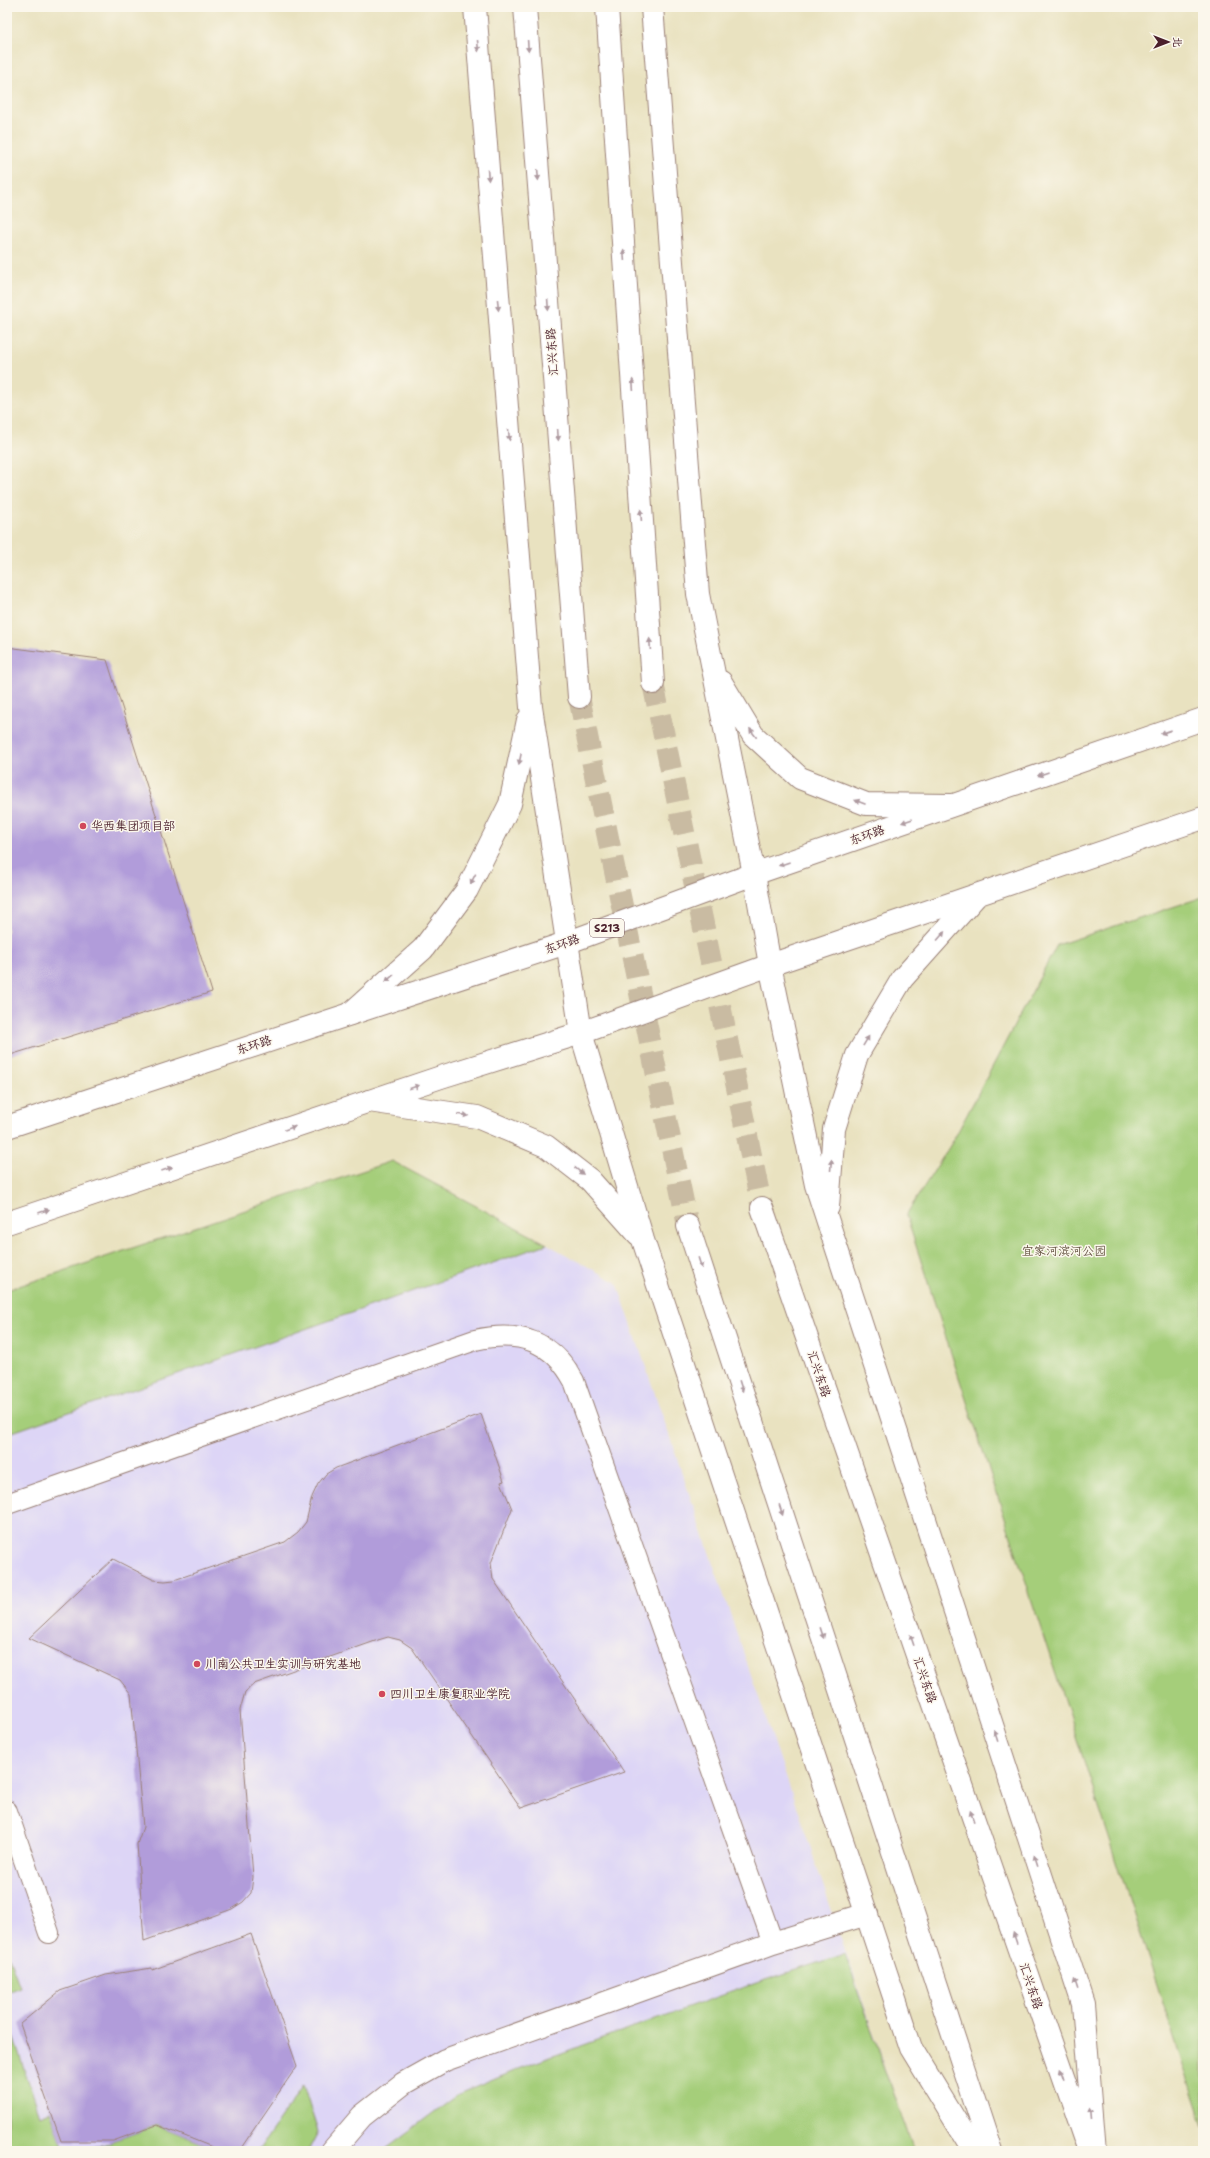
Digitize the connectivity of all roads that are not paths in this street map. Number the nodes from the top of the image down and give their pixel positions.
1 (475, 7) edge
2 (525, 7) edge
3 (607, 7) edge
4 (652, 7) edge
5 (714, 670) junction
6 (653, 683) tunnel mouth
7 (579, 696) tunnel mouth
8 (531, 707) junction
9 (1203, 719) edge
10 (954, 805) junction
11 (1203, 818) edge
12 (754, 874) junction
13 (977, 895) junction
14 (566, 943) junction
15 (770, 965) junction
16 (350, 1014) junction
17 (581, 1033) junction
18 (369, 1102) junction
19 (7, 1126) edge
20 (762, 1208) tunnel mouth
21 (827, 1218) junction
22 (7, 1223) edge
23 (688, 1226) tunnel mouth
24 (643, 1240) junction
25 (7, 1504) edge
26 (7, 1811) edge
27 (867, 1914) junction
28 (49, 1933) dead end
29 (773, 1943) junction
30 (332, 2151) edge
31 (974, 2151) edge
32 (991, 2151) edge
33 (1089, 2151) edge
34 (1095, 2151) edge

1 -> 8 main road
2 -> 7 main road, 汇兴东路
6 -> 3 main road
4 - 5 main road
10 -> 5 main road
5 - 12 main road
8 - 14 main road
8 -> 16 main road
9 -> 10 main road, 东环路 / S213
10 -> 12 main road, 东环路 / S213
11 - 13 main road
12 - 14 main road, 东环路 / S213
12 - 15 main road
13 - 15 main road
21 -> 13 main road
14 - 16 main road, 东环路 / S213
14 - 17 main road
15 - 17 main road
15 - 21 main road
16 - 19 main road, 东环路 / S213
18 -> 17 main road
17 - 24 main road
22 -> 18 main road
18 -> 24 main road
33 -> 20 main road, 汇兴东路
34 -> 21 main road
23 -> 32 main road
24 - 27 main road
25 - 29 lane
26 - 28 lane
27 - 29 main road
27 - 31 main road
29 - 30 main road

